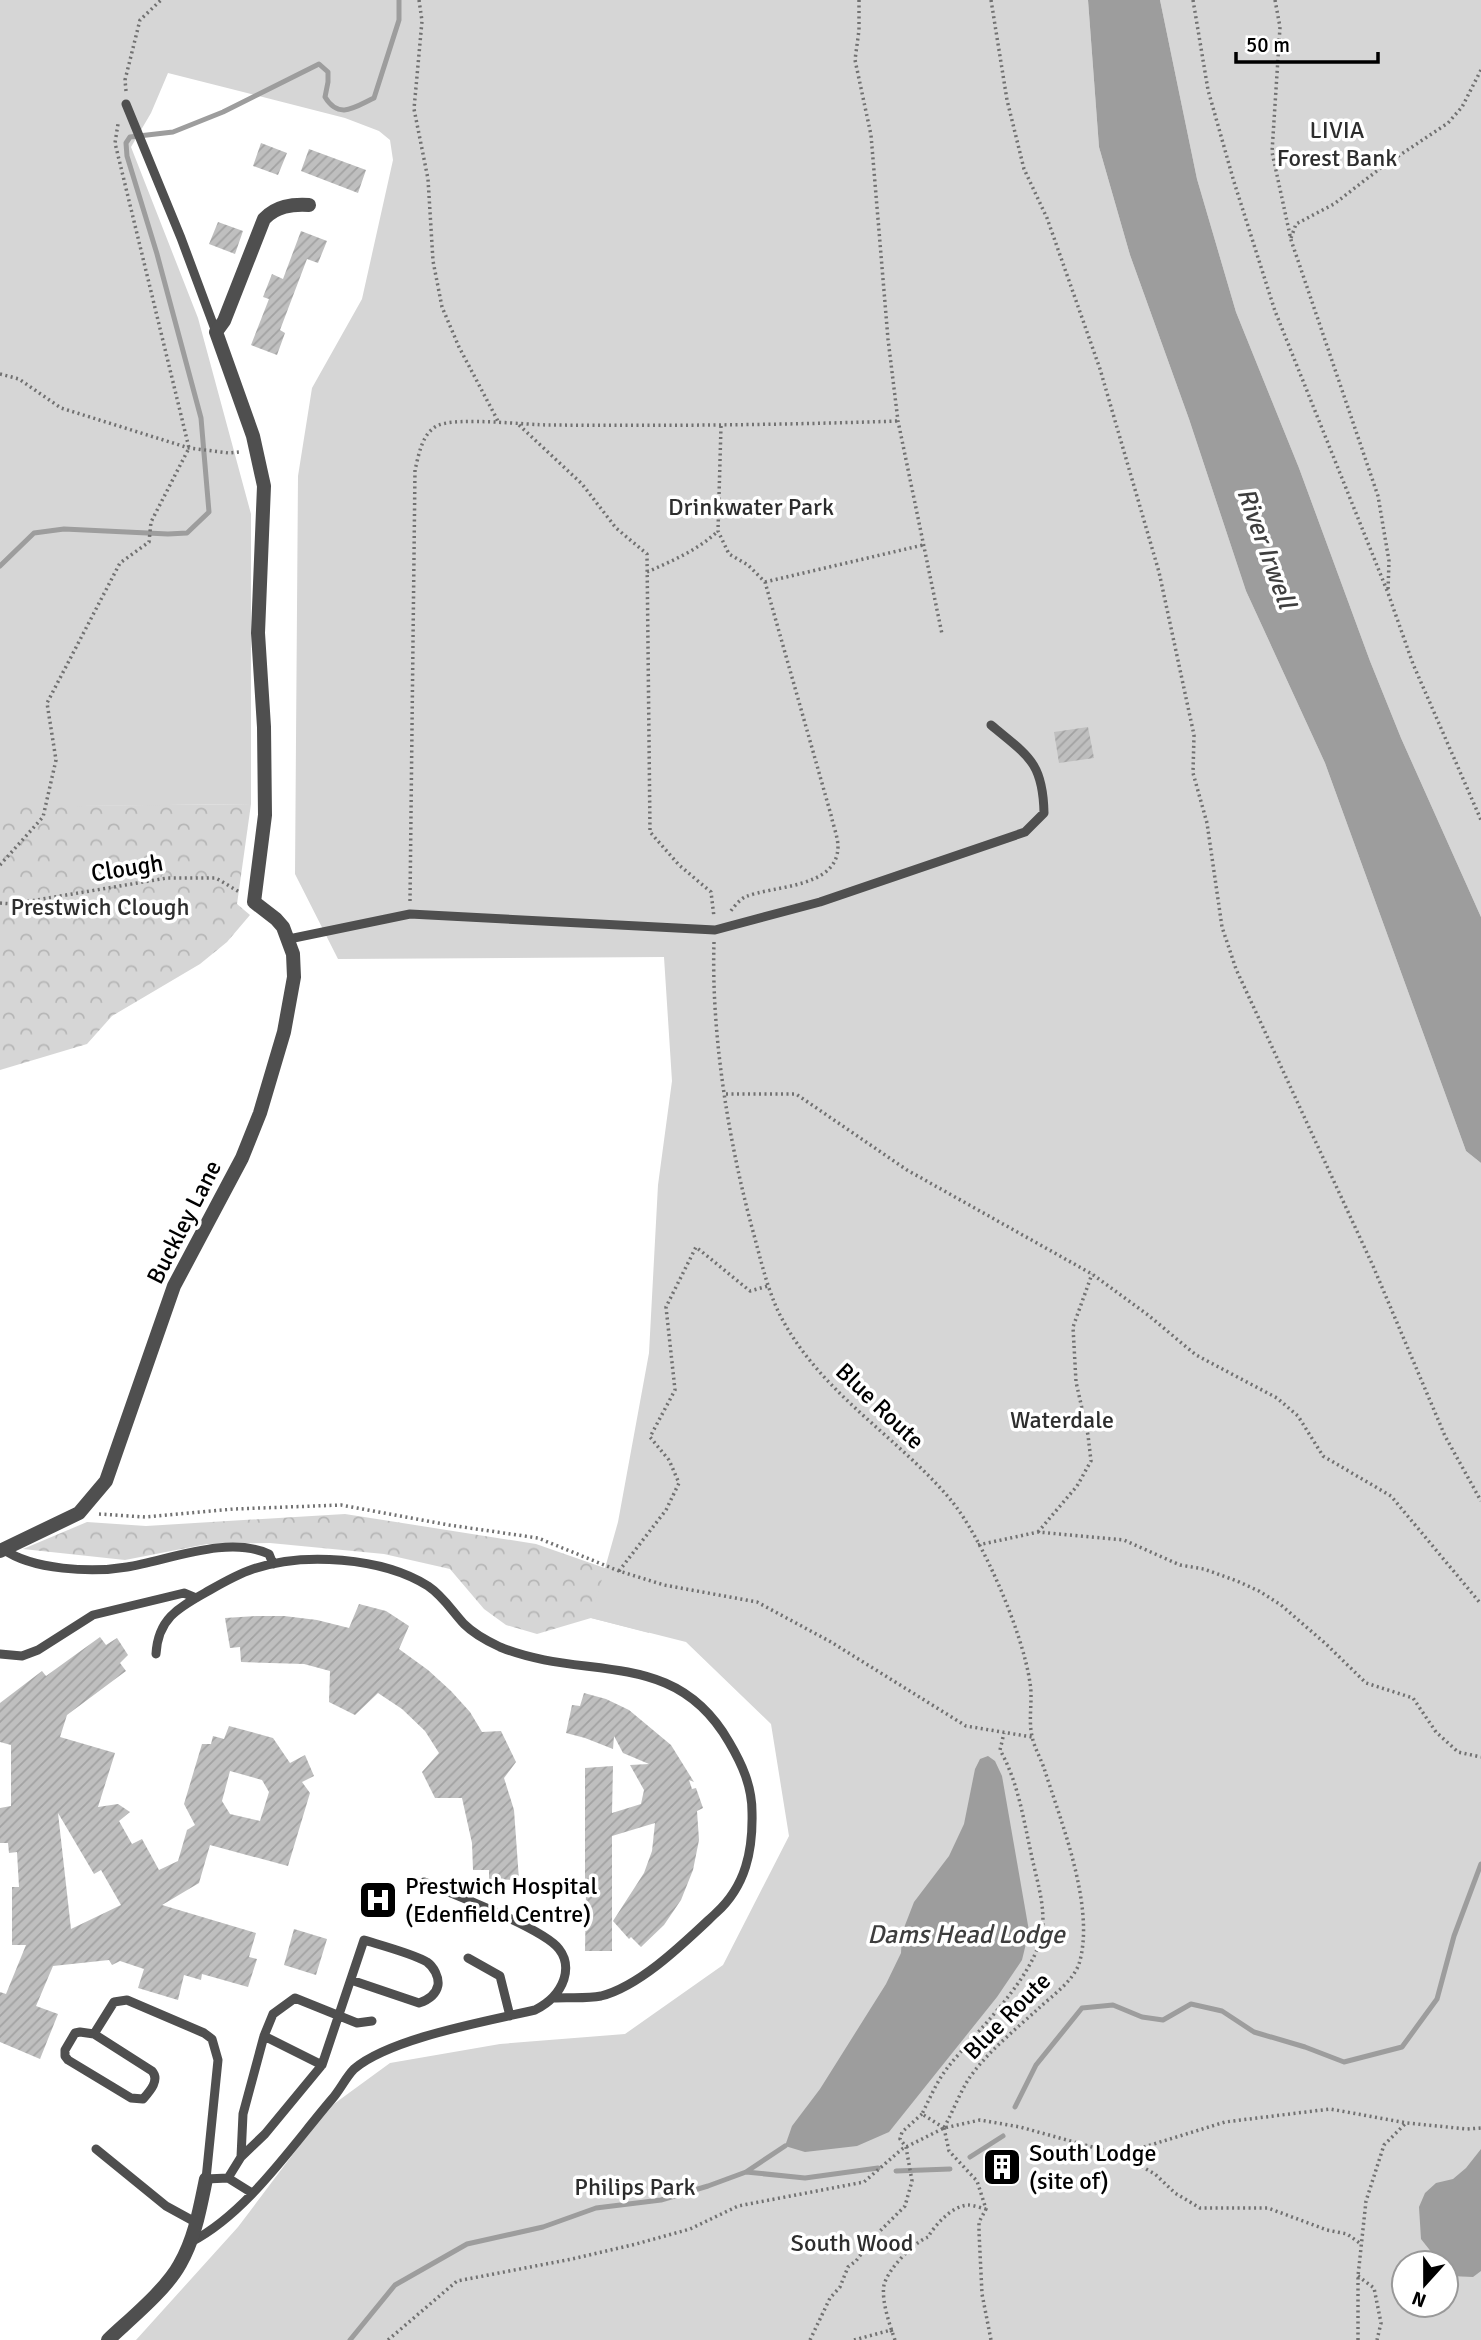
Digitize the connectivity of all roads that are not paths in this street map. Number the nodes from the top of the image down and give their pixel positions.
1 (126, 104) road end
2 (309, 205) dead end
3 (216, 332) junction
4 (991, 725) dead end
5 (289, 939) junction
6 (1, 1550) edge
7 (273, 1564) junction
8 (197, 1598) junction
9 (0, 1654) edge
10 (156, 1654) dead end
11 (424, 1882) dead end
12 (468, 1958) dead end
13 (351, 1980) junction
14 (553, 1997) junction
15 (510, 2016) junction
16 (340, 2017) junction
17 (372, 2021) dead end
18 (93, 2034) junction
19 (264, 2036) junction
20 (322, 2065) junction
21 (96, 2148) dead end
22 (241, 2157) junction
23 (228, 2178) junction
24 (206, 2179) junction
25 (252, 2193) junction
26 (197, 2223) junction
27 (191, 2242) junction
28 (108, 2340) edge

1 - 3 lane
2 - 3 street
3 - 5 street
4 - 5 lane
5 - 6 street, Buckley Lane
6 - 7 lane
7 - 8 lane
7 - 14 lane
8 - 9 lane
8 - 10 lane
11 - 14 lane
12 - 15 lane
13 - 13 lane
13 - 16 lane
14 - 15 lane
15 - 25 lane
16 - 17 lane
16 - 19 lane
16 - 20 lane
18 - 18 lane
18 - 24 lane
19 - 20 lane
19 - 22 lane
20 - 22 lane
21 - 26 lane
22 - 23 lane
23 - 24 lane
23 - 25 lane
24 - 26 street
25 - 27 lane
26 - 27 street
27 - 28 street

